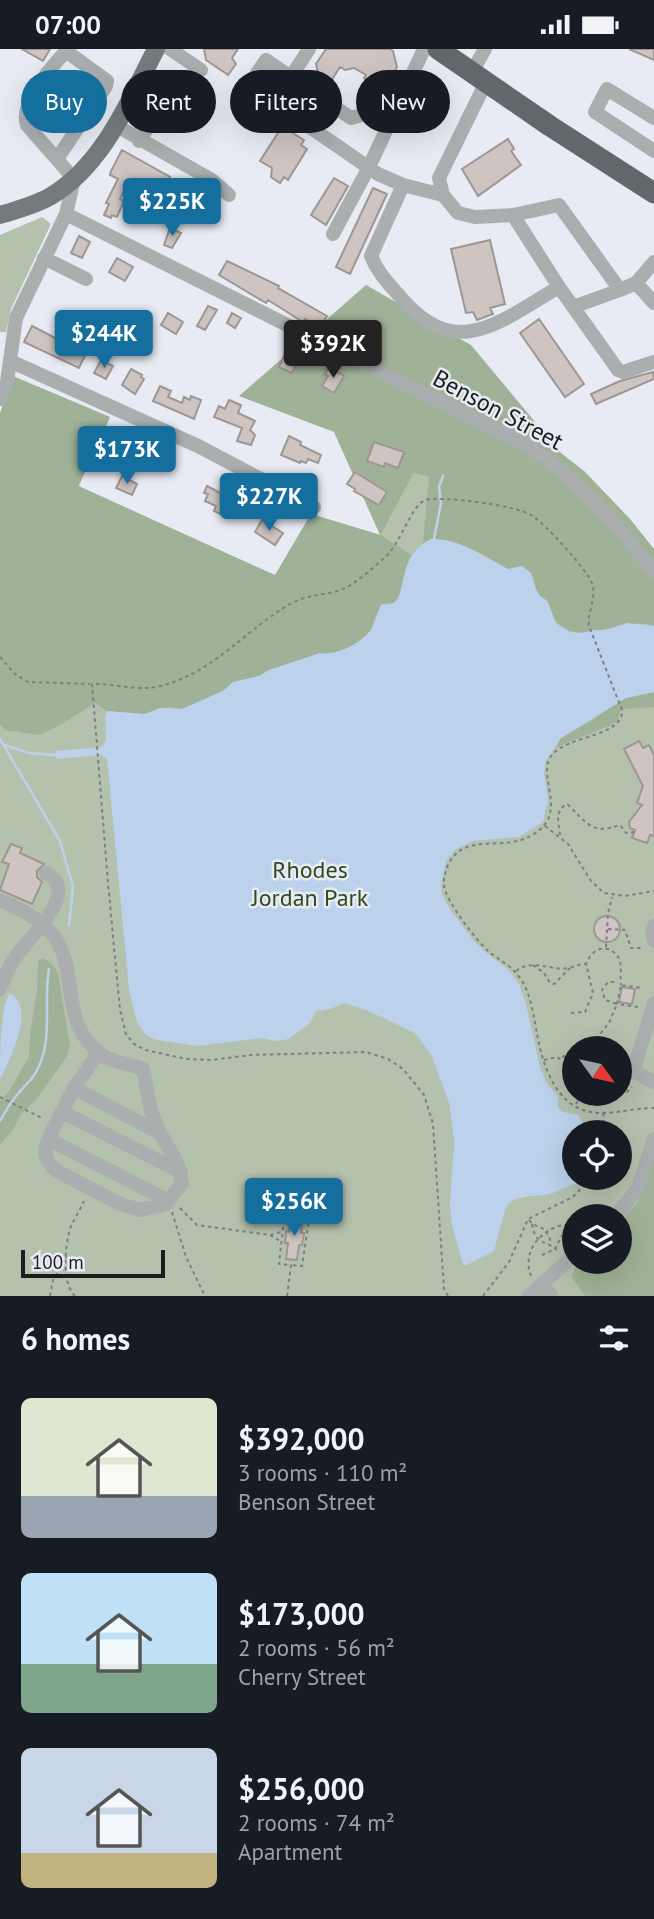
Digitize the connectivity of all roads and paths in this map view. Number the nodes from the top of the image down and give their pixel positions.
1 (156, 49) edge
2 (170, 49) edge
3 (309, 49) edge
4 (424, 49) edge
5 (438, 49) edge
6 (485, 49) edge
7 (66, 50) edge
8 (185, 54) edge
9 (201, 70) dead end
10 (259, 70) edge
11 (281, 70) edge
12 (296, 70) edge
13 (479, 77) junction
14 (654, 118) edge
15 (115, 125) junction
16 (144, 133) edge
17 (319, 133) edge
18 (139, 141) junction
19 (654, 151) edge
20 (57, 159) junction
21 (369, 167) junction
22 (74, 179) junction
23 (403, 185) junction
24 (654, 193) edge
25 (229, 195) dead end
26 (443, 195) junction
27 (66, 213) junction
28 (0, 215) edge
29 (513, 215) junction
30 (333, 234) dead end
31 (44, 258) junction
32 (654, 262) edge
33 (86, 279) dead end
34 (636, 283) junction
35 (559, 288) junction
36 (620, 290) junction
37 (654, 303) edge
38 (573, 307) junction
39 (10, 361) junction
40 (654, 362) edge
41 (0, 399) edge
42 (314, 507) dead end
43 (654, 572) edge
44 (0, 657) edge
45 (92, 684) junction
46 (544, 826) junction
47 (635, 832) dead end
48 (559, 836) junction
49 (46, 873) dead end
50 (654, 891) edge
51 (613, 896) junction
52 (0, 900) edge
53 (42, 924) junction
54 (654, 926) edge
55 (607, 929) junction
56 (647, 945) edge
57 (606, 948) junction
58 (586, 964) junction
59 (531, 965) junction
60 (570, 967) junction
61 (515, 972) junction
62 (620, 983) junction
63 (593, 988) junction
64 (641, 988) dead end
65 (0, 989) edge
66 (602, 990) junction
67 (654, 1003) edge
68 (617, 1004) junction
69 (638, 1007) dead end
70 (571, 1013) dead end
71 (598, 1036) edge
72 (99, 1052) junction
73 (560, 1058) joint
74 (542, 1060) junction
75 (562, 1060) edge
76 (654, 1082) edge
77 (74, 1088) junction
78 (562, 1093) edge
79 (0, 1097) edge
80 (577, 1106) edge
81 (654, 1108) edge
82 (62, 1112) junction
83 (603, 1113) junction
84 (42, 1118) dead end
85 (604, 1120) edge
86 (160, 1133) junction
87 (48, 1139) junction
88 (654, 1139) edge
89 (181, 1173) junction
90 (580, 1190) edge
91 (84, 1201) dead end
92 (172, 1204) junction
93 (625, 1204) edge
94 (528, 1219) junction
95 (532, 1224) junction
96 (562, 1225) edge
97 (546, 1231) junction
98 (282, 1232) junction
99 (270, 1235) junction
100 (562, 1235) dead end
101 (537, 1239) junction
102 (281, 1241) junction
103 (551, 1245) junction
104 (555, 1248) junction
105 (562, 1252) edge
106 (67, 1255) junction
107 (541, 1255) dead end
108 (562, 1258) edge
109 (291, 1265) junction
110 (537, 1281) junction
111 (50, 1296) edge
112 (75, 1296) edge
113 (205, 1296) edge
114 (287, 1296) edge
115 (448, 1296) edge
116 (484, 1296) edge
117 (528, 1296) edge
118 (552, 1296) edge

1 - 15 main road
2 - 8 street
3 - 12 street
4 - 21 street
5 - 13 highway
6 - 13 street
7 - 20 street
7 - 20 street
8 - 9 street
10 - 11 street
13 - 24 highway
13 - 26 street
14 - 19 street
15 - 18 street
15 - 22 main road
16 - 18 street
17 - 21 street
18 - 25 street
20 - 22 street
21 - 23 street
21 - 30 street
22 - 27 street
22 - 28 main road
23 - 26 street
23 - 35 street
26 - 29 street
27 - 31 street
27 - 43 street, Benson Street
29 - 35 street
29 - 36 street
31 - 33 street
31 - 39 street
32 - 34 street
34 - 36 street
34 - 37 street
35 - 38 street
36 - 38 street
38 - 40 street
39 - 41 street
39 - 42 street
44 - 45 path
45 - 46 path
45 - 115 path
46 - 48 path
46 - 61 path
47 - 48 path
48 - 51 path
49 - 53 street
50 - 51 path
51 - 55 path
52 - 53 street
53 - 65 street
53 - 72 street
54 - 56 street
55 - 56 path
55 - 57 path
57 - 58 path
57 - 62 path
58 - 60 path
58 - 63 path
59 - 60 path
59 - 60 path
59 - 61 path
61 - 74 path
62 - 64 path
62 - 66 path
62 - 68 path
63 - 66 path
63 - 70 path
66 - 68 path
67 - 76 street
68 - 69 path
68 - 71 path
72 - 77 street
72 - 86 street
73 - 74 path
73 - 75 path
74 - 78 path
77 - 82 street
77 - 86 street
79 - 84 path
80 - 83 path
81 - 83 path
82 - 87 street
82 - 89 street
83 - 85 path
86 - 89 street
87 - 92 street
87 - 92 street
88 - 93 street
89 - 92 street
90 - 94 path
91 - 106 path
92 - 99 path
92 - 113 path
94 - 95 path
94 - 116 path
95 - 97 path
95 - 101 path
96 - 97 path
97 - 101 path
97 - 103 path
98 - 99 path
98 - 102 path
98 - 109 path
99 - 102 path
100 - 104 path
101 - 103 path
101 - 110 path
102 - 109 path
103 - 104 path
104 - 105 path
104 - 107 path
106 - 111 path
106 - 112 path
108 - 110 street
109 - 114 path
110 - 117 street
110 - 118 street

